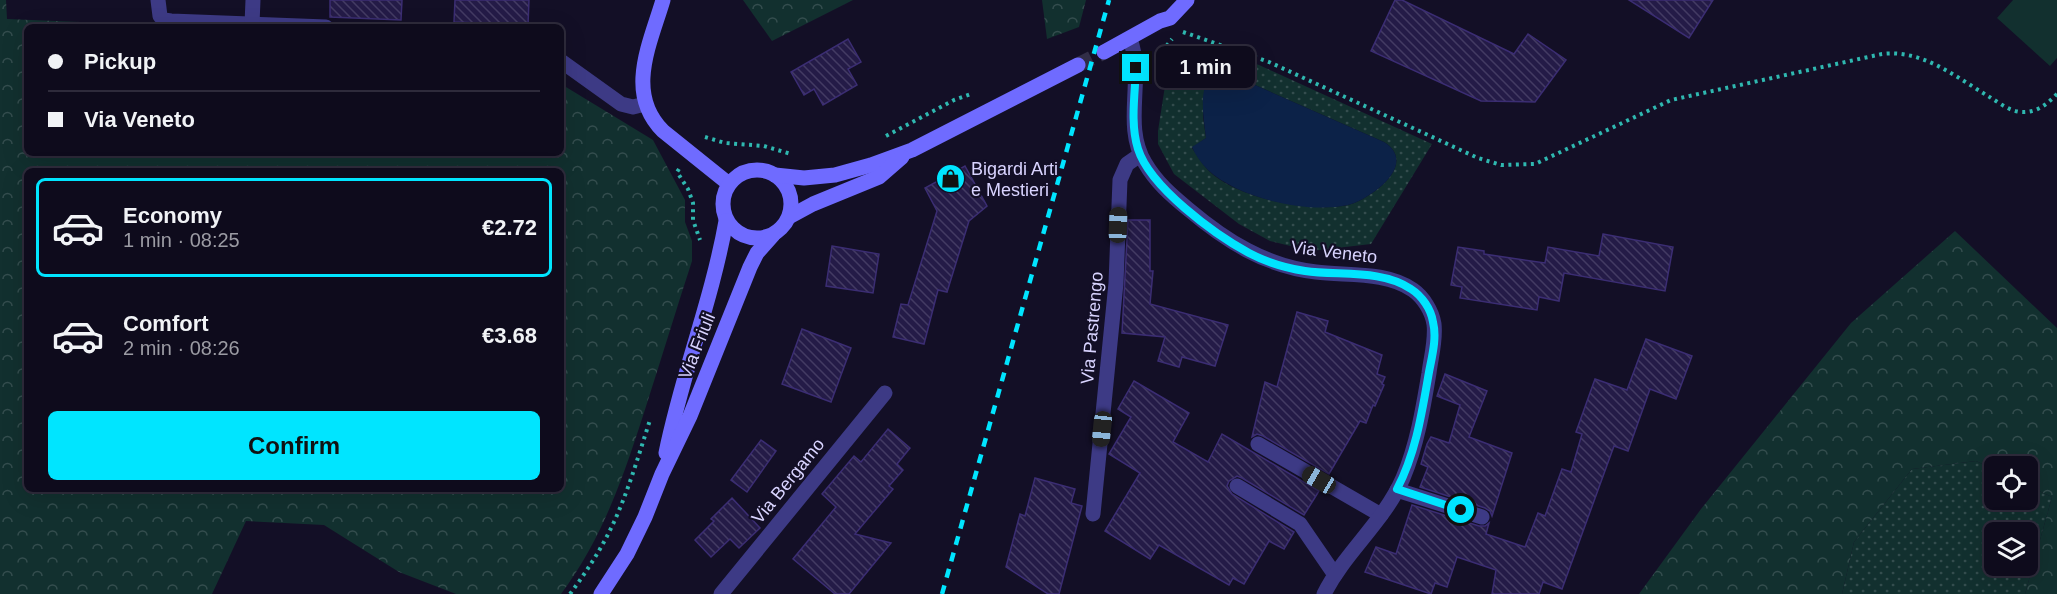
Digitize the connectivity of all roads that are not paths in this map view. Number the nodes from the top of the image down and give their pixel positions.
1 (158, 0) edge
2 (253, 0) edge
3 (663, 0) edge
4 (1187, 0) edge
5 (252, 24) joint
6 (1131, 39) junction
7 (1104, 52) tunnel mouth
8 (564, 63) edge
9 (1078, 65) tunnel mouth
10 (645, 104) junction
11 (912, 150) junction
12 (1140, 155) junction
13 (776, 176) junction
14 (729, 184) junction
15 (789, 217) junction
16 (726, 221) junction
17 (773, 235) junction
18 (885, 393) dead end
19 (1258, 444) dead end
20 (662, 474) junction
21 (1237, 486) dead end
22 (1397, 489) junction
23 (1093, 514) dead end
24 (1381, 515) junction
25 (1482, 518) dead end
26 (1335, 575) junction
27 (601, 594) edge
28 (721, 594) edge
29 (1324, 594) edge

1 - 5 street
2 - 5 street
3 - 10 street
4 - 6 street
6 - 7 street
6 - 12 street, Via Veneto
8 - 10 street
9 - 11 street
10 - 14 street
11 - 13 street
11 - 15 street
12 - 22 street, Via Veneto
12 - 23 street, Via Pastrengo
13 - 14 street
13 - 15 street
14 - 16 street
15 - 17 street
16 - 17 street
16 - 20 street, Via Friuli
17 - 20 street, Via Friuli
18 - 28 street, Via Bergamo
19 - 24 street
20 - 27 street, Via Friuli
21 - 26 street
22 - 24 street, Via Veneto
22 - 25 street
24 - 26 street, Via Veneto
26 - 29 street, Via Veneto

